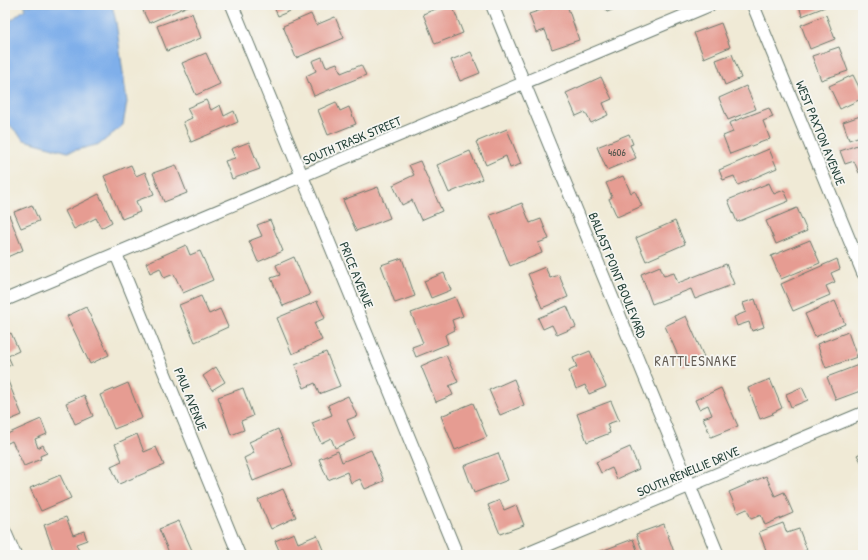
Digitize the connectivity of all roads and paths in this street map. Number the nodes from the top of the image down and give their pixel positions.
1 (232, 5) edge
2 (492, 5) edge
3 (710, 5) edge
4 (753, 5) edge
5 (524, 83) junction
6 (302, 176) junction
7 (116, 254) junction
8 (863, 272) edge
9 (5, 300) edge
10 (863, 413) edge
11 (689, 486) junction
12 (5, 532) edge
13 (14, 555) edge
14 (239, 555) edge
15 (457, 555) edge
16 (524, 555) edge
17 (718, 555) edge

1 - 6 street, PRICE AVENUE
2 - 5 street, BALLAST POINT BOULEVARD
3 - 5 street, SOUTH TRASK STREET
4 - 8 street, WEST PAXTON AVENUE
5 - 6 street, SOUTH TRASK STREET
5 - 11 street, BALLAST POINT BOULEVARD
6 - 7 street, SOUTH TRASK STREET
6 - 15 street, PRICE AVENUE
7 - 9 street, SOUTH TRASK STREET
7 - 14 street, PAUL AVENUE
10 - 11 street, SOUTH RENELLIE DRIVE
11 - 16 street, SOUTH RENELLIE DRIVE
11 - 17 street, BALLAST POINT BOULEVARD
12 - 13 street

